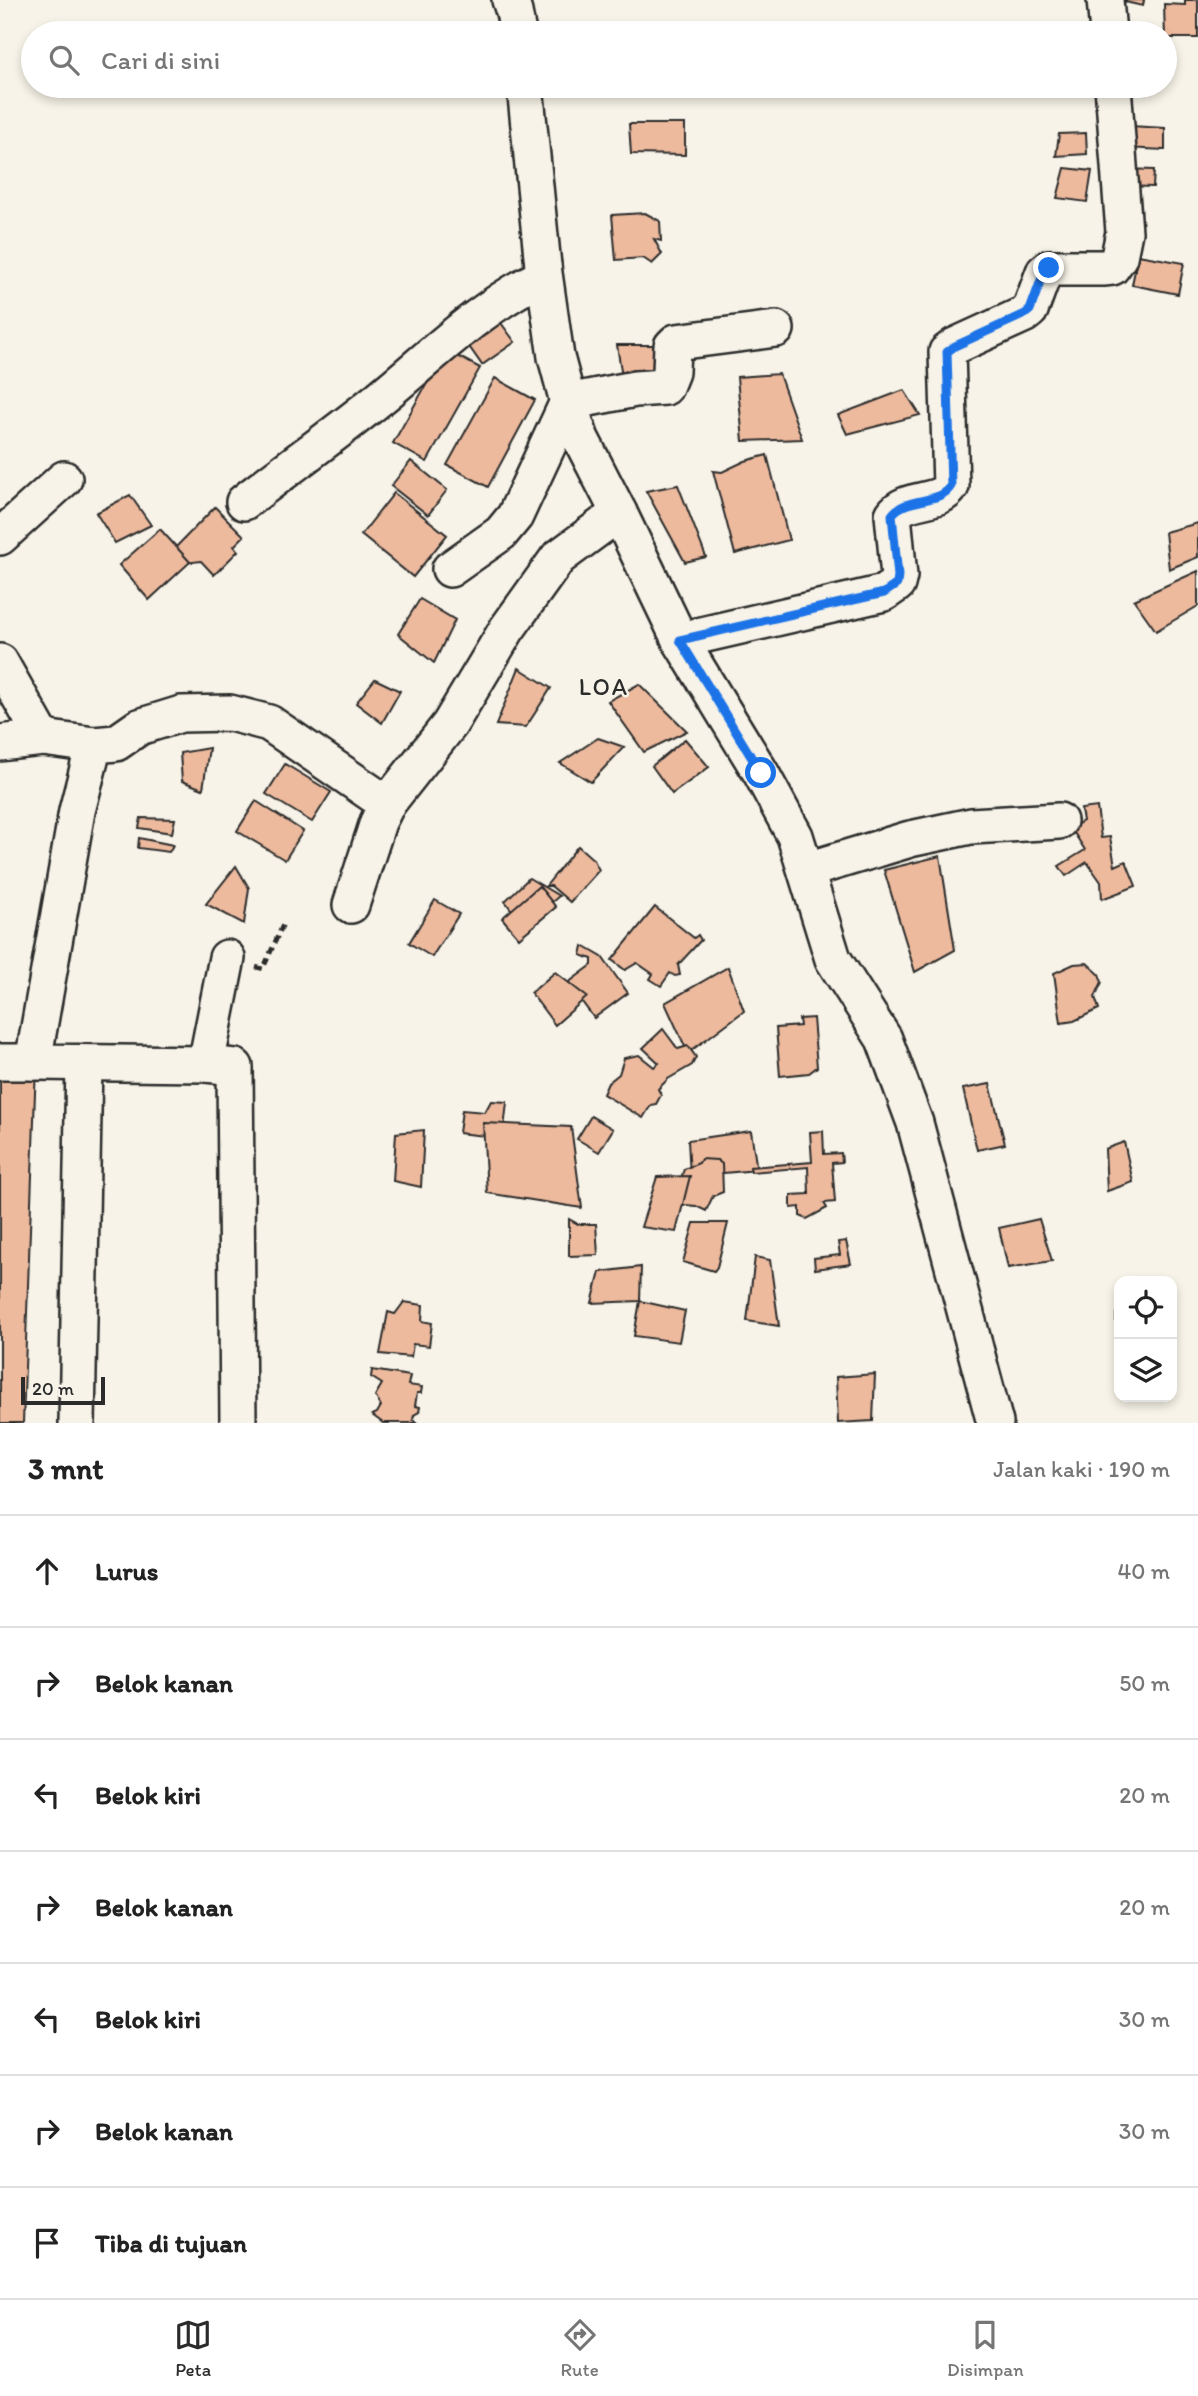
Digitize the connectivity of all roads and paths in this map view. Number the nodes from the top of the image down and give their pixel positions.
1 (510, 0) edge
2 (1105, 0) edge
3 (516, 21) edge
4 (1107, 21) edge
5 (525, 98) edge
6 (1114, 98) edge
7 (543, 266) junction
8 (776, 329) dead end
9 (568, 402) junction
10 (64, 479) dead end
11 (244, 502) dead end
12 (620, 513) junction
13 (0, 537) edge
14 (450, 569) dead end
15 (680, 640) junction
16 (0, 662) edge
17 (43, 738) junction
18 (0, 743) edge
19 (94, 745) junction
20 (387, 804) junction
21 (1059, 821) dead end
22 (807, 870) junction
23 (351, 905) dead end
24 (284, 922) dead end
25 (227, 958) joint
26 (16, 1062) edge
27 (84, 1063) junction
28 (206, 1064) junction
29 (77, 1423) edge
30 (238, 1423) edge
31 (995, 1423) edge

1 - 3 street
2 - 4 street
5 - 7 street
6 - 15 street
7 - 9 street
7 - 11 street
8 - 9 street
9 - 12 street
9 - 14 street
10 - 13 street
12 - 15 street
12 - 20 street
15 - 22 street
16 - 17 street
17 - 18 street
17 - 19 street
19 - 20 street
19 - 26 street
20 - 23 street
21 - 22 street
22 - 31 street
24 - 25 path
25 - 28 street
26 - 27 street
27 - 28 street
27 - 29 street
28 - 30 street

